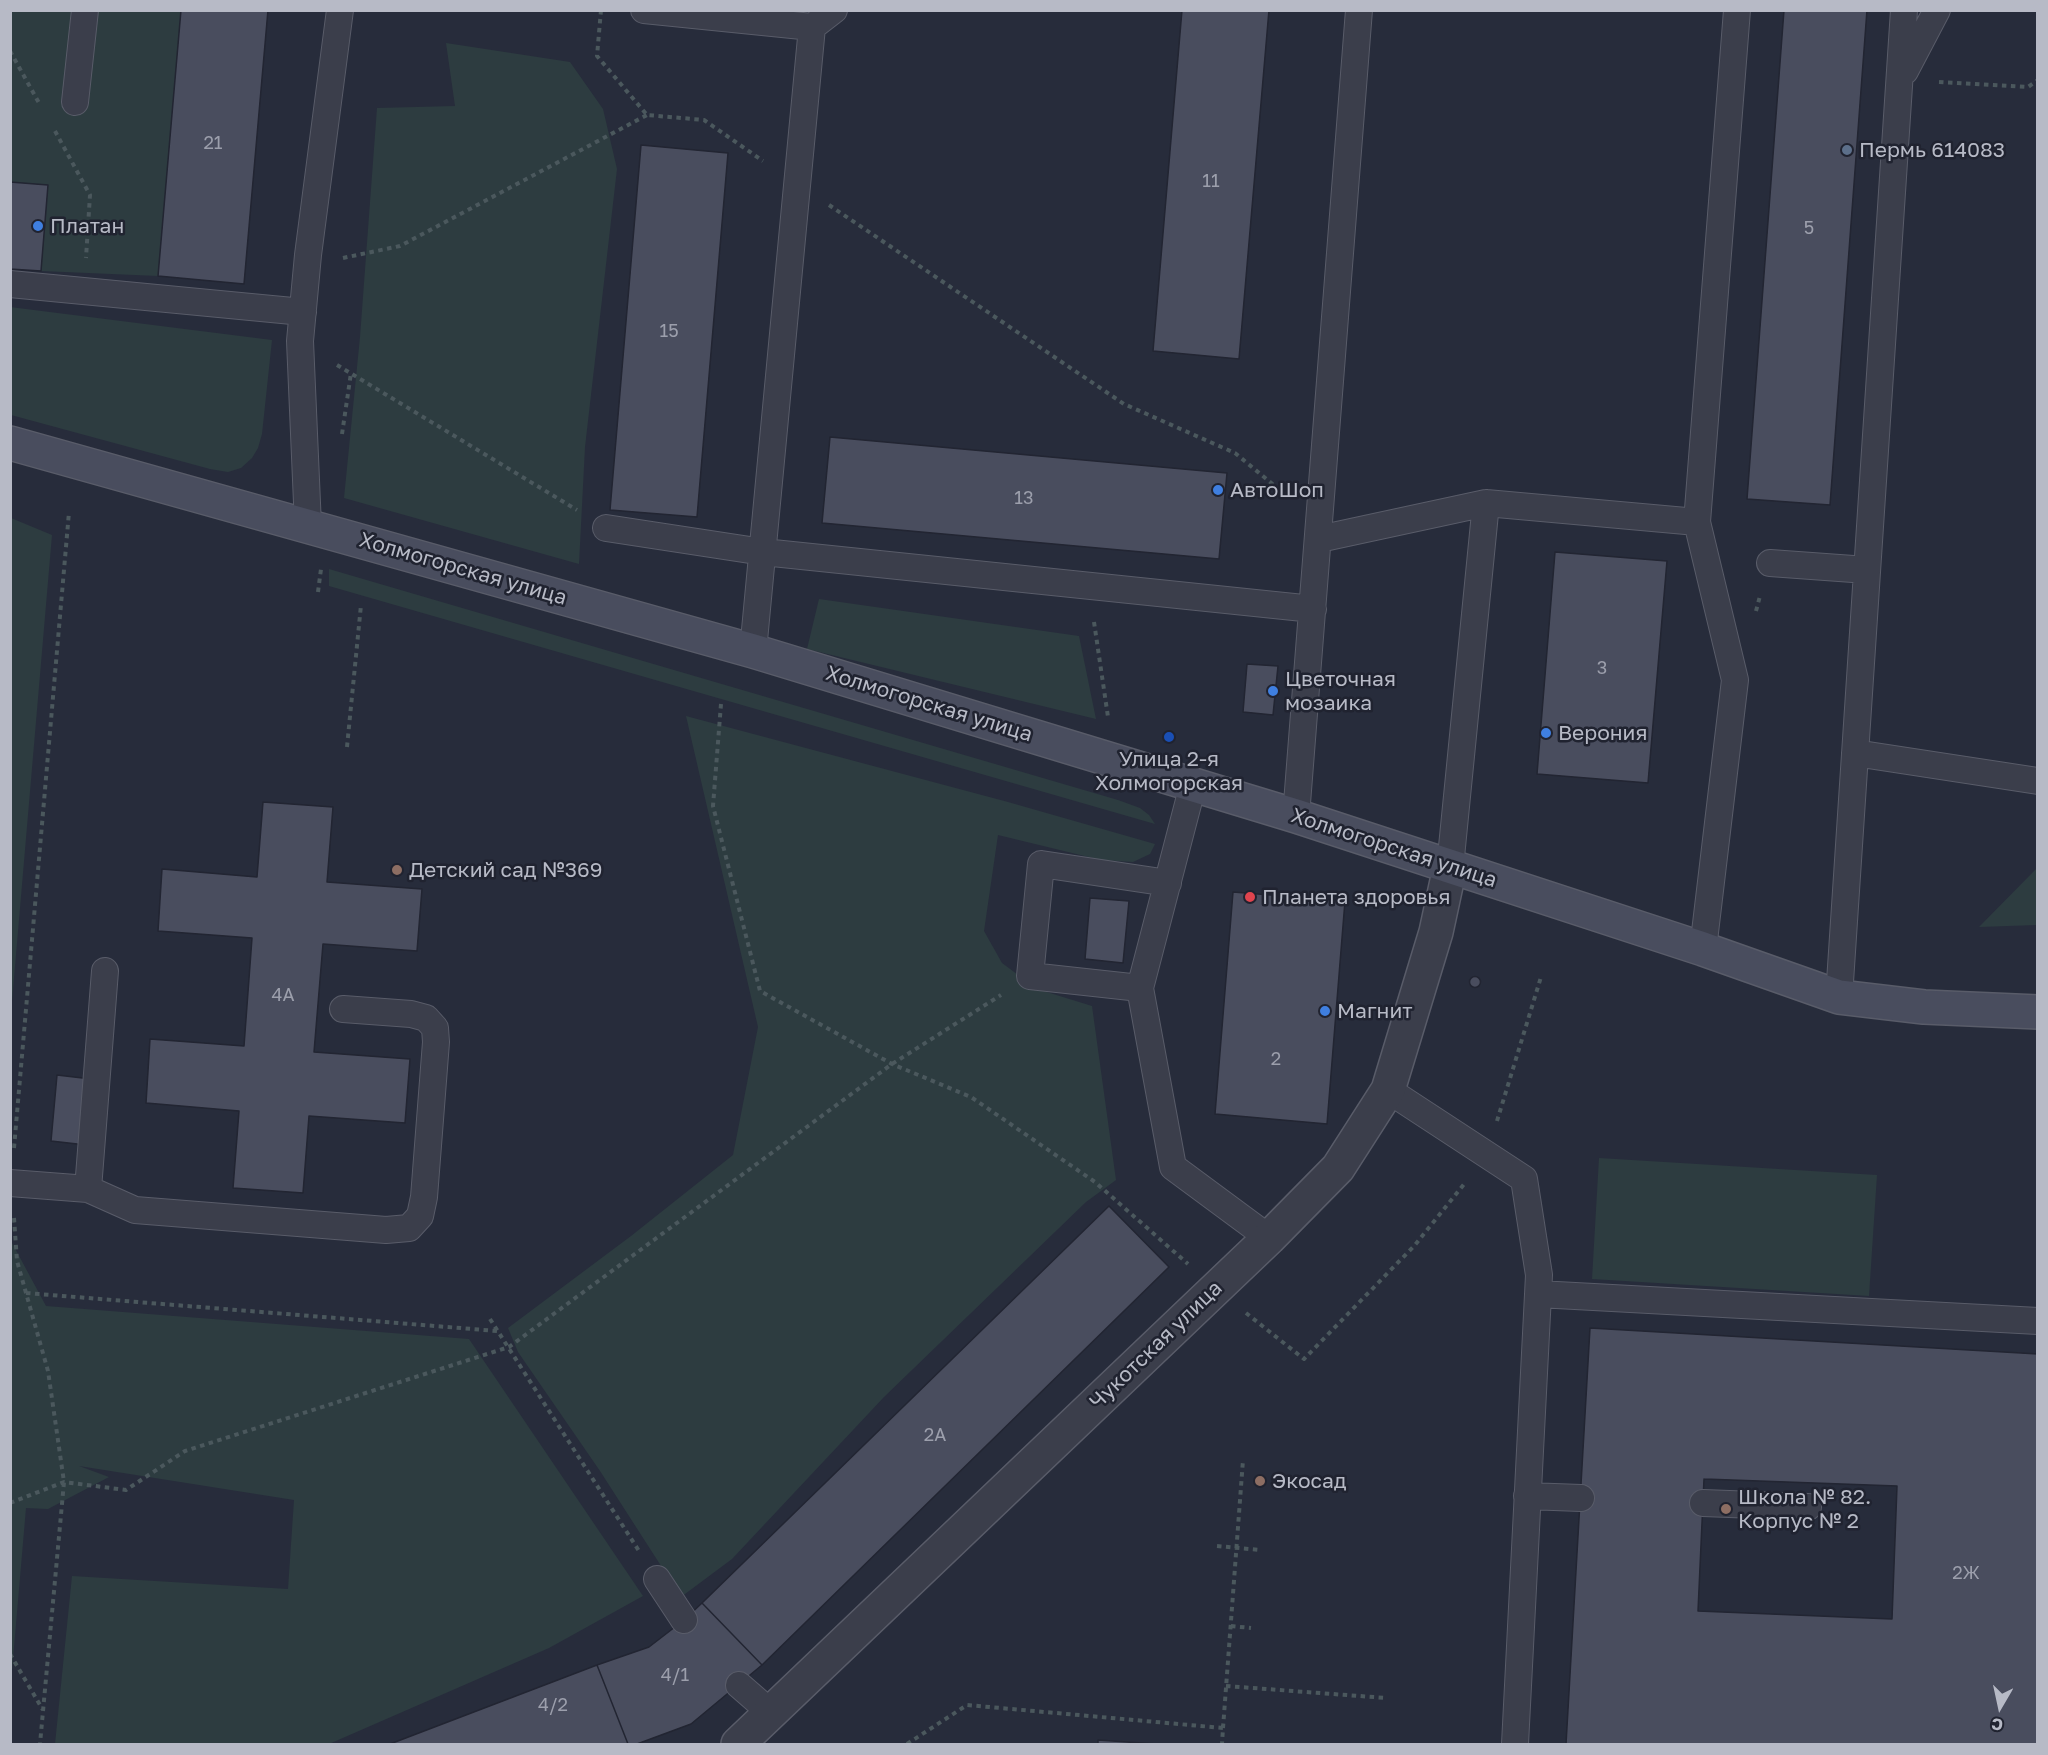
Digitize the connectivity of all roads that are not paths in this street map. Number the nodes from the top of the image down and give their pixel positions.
1 (85, 10) edge
2 (340, 10) edge
3 (644, 10) edge
4 (834, 10) edge
5 (1359, 10) edge
6 (1737, 10) edge
7 (1904, 10) edge
8 (1937, 10) edge
9 (812, 27) junction
10 (1900, 80) junction
11 (75, 102) dead end
12 (10, 284) edge
13 (303, 312) junction
14 (10, 443) edge
15 (1486, 503) junction
16 (1697, 522) junction
17 (308, 526) junction
18 (606, 528) road end
19 (1319, 538) junction
20 (763, 552) junction
21 (1770, 563) dead end
22 (1867, 570) junction
23 (1313, 609) junction
24 (753, 651) junction
25 (1855, 753) junction
26 (2037, 781) edge
27 (1193, 785) junction
28 (1296, 816) junction
29 (1450, 867) junction
30 (1168, 883) junction
31 (1703, 949) junction
32 (105, 971) dead end
33 (1140, 988) junction
34 (1839, 997) junction
35 (343, 1009) dead end
36 (2037, 1012) edge
37 (1388, 1090) junction
38 (11, 1183) edge
39 (88, 1190) junction
40 (1269, 1238) junction
41 (1538, 1294) junction
42 (2037, 1321) edge
43 (1527, 1496) junction
44 (1581, 1498) dead end
45 (1703, 1503) dead end
46 (1808, 1507) dead end
47 (657, 1579) road end
48 (684, 1620) dead end
49 (739, 1685) dead end
50 (770, 1712) junction
51 (738, 1744) edge
52 (1515, 1744) edge

1 - 11 lane
2 - 13 lane
3 - 9 lane
4 - 9 lane
5 - 19 lane
6 - 16 lane
7 - 10 lane
8 - 10 lane
9 - 20 lane
10 - 22 lane
12 - 13 lane
13 - 17 lane
14 - 17 main road, Холмогорская улица
15 - 16 lane
15 - 19 lane
15 - 29 lane
16 - 31 lane
17 - 24 main road, Холмогорская улица
18 - 20 lane
19 - 23 lane
20 - 23 lane
20 - 24 lane
21 - 22 lane
22 - 25 lane
23 - 28 lane
24 - 27 main road, Холмогорская улица
25 - 26 lane
25 - 34 lane
27 - 28 main road, Холмогорская улица
27 - 30 lane
28 - 29 main road, Холмогорская улица
29 - 31 main road, Холмогорская улица
29 - 37 street, Чукотская улица
30 - 33 lane
30 - 33 lane
31 - 34 main road, Холмогорская улица
32 - 39 lane
33 - 40 lane
34 - 36 main road, Холмогорская улица
35 - 39 lane
37 - 40 street, Чукотская улица
37 - 41 lane
38 - 39 lane
40 - 50 street, Чукотская улица
41 - 42 lane
41 - 43 lane
43 - 44 lane
43 - 52 lane
45 - 46 lane
47 - 48 lane
49 - 50 lane
50 - 51 street, Чукотская улица

